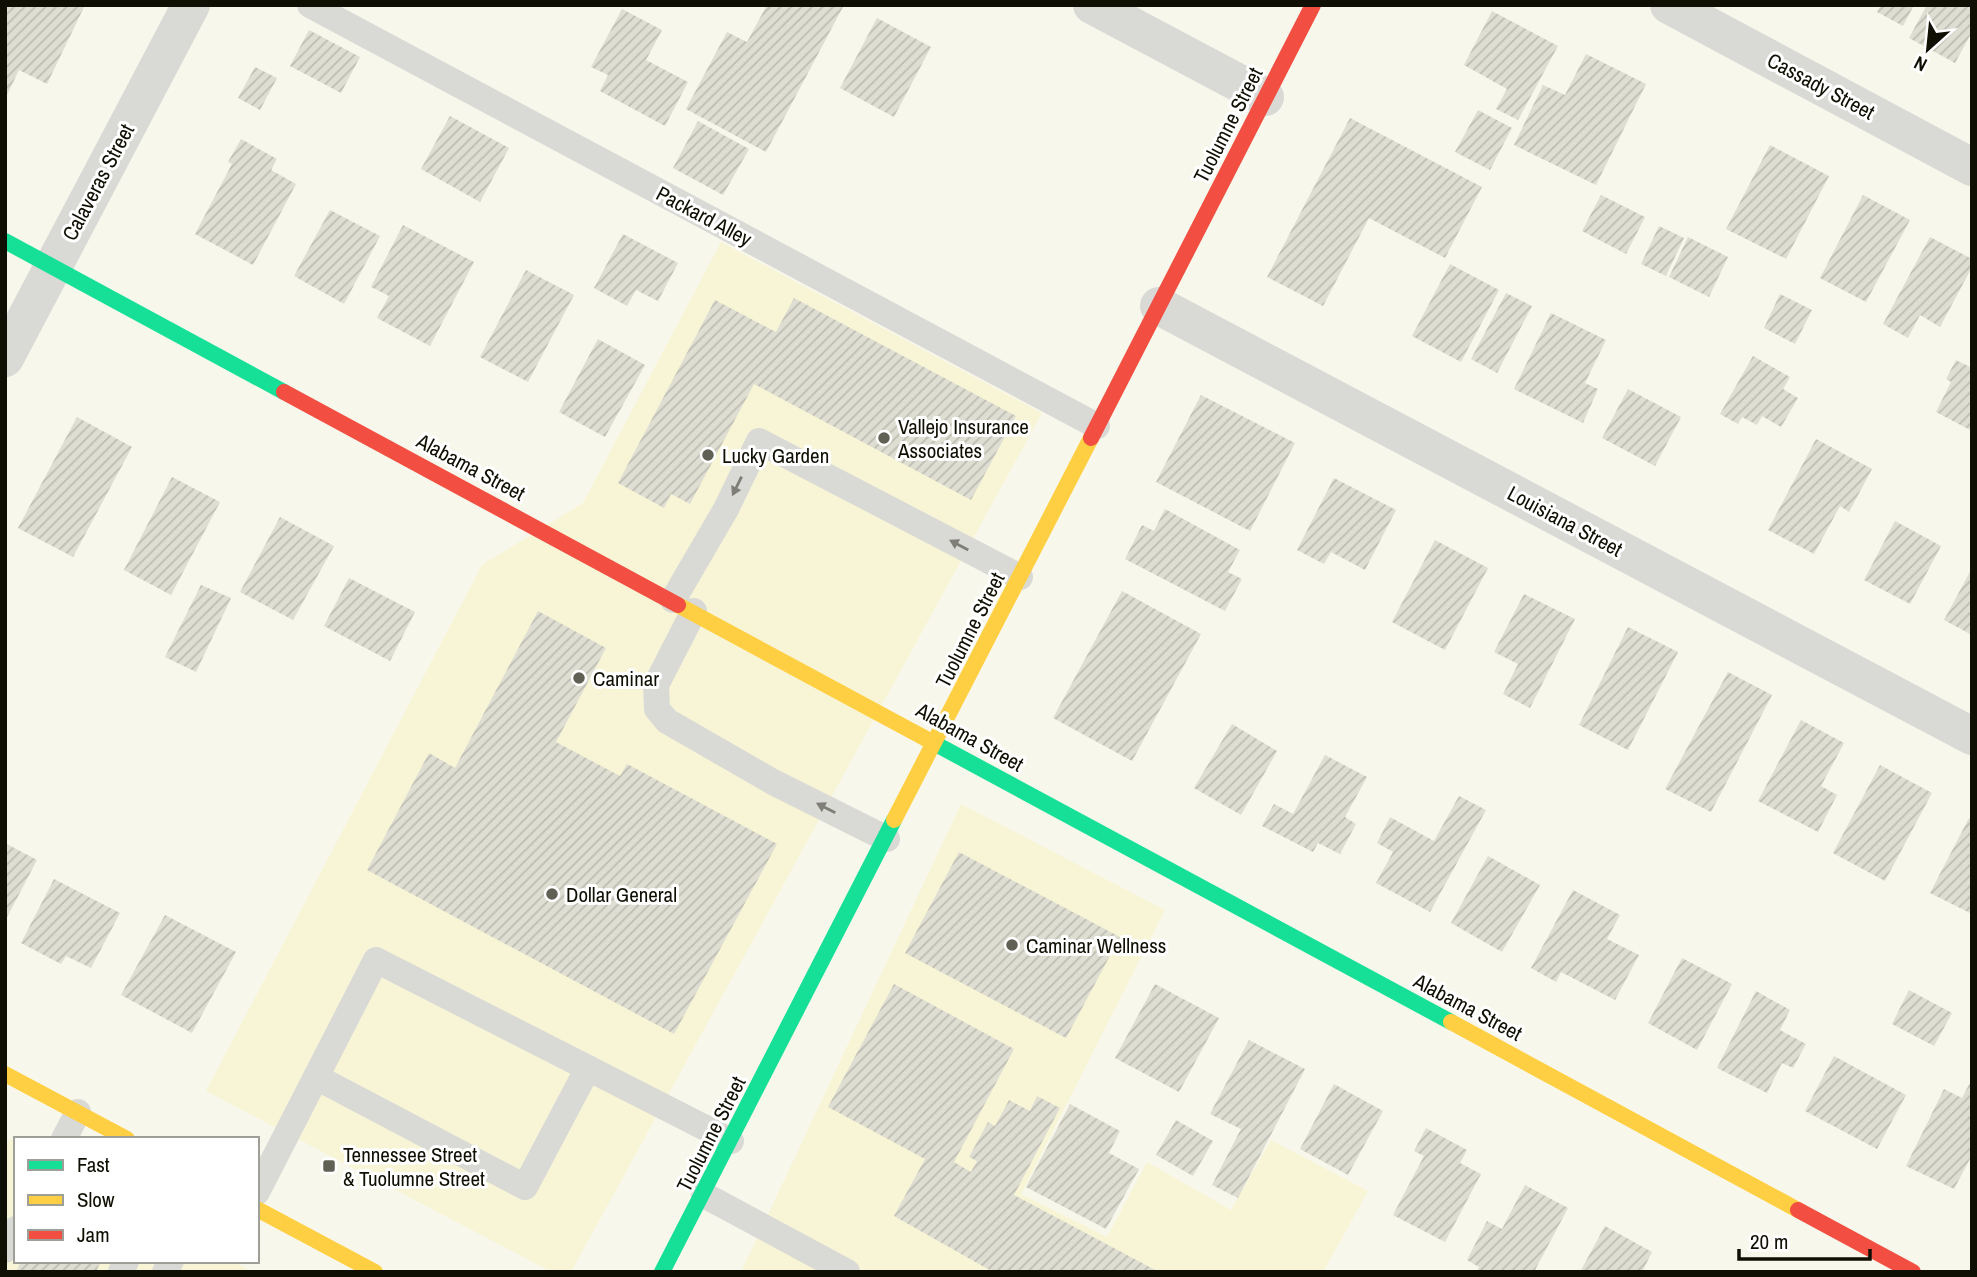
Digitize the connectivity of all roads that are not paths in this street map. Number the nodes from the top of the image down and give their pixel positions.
1 (191, 5) edge
2 (310, 5) edge
3 (1092, 5) edge
4 (1313, 5) edge
5 (1670, 5) edge
6 (1265, 97) junction
7 (1972, 167) edge
8 (5, 240) edge
9 (54, 266) junction
10 (1159, 306) junction
11 (5, 358) edge
12 (1097, 426) junction
13 (1020, 577) junction
14 (684, 605) junction
15 (1972, 736) edge
16 (936, 743) junction
17 (887, 839) junction
18 (588, 1068) junction
19 (5, 1074) edge
20 (316, 1077) junction
21 (78, 1112) junction
22 (65, 1137) edge
23 (123, 1137) edge
24 (731, 1141) junction
25 (259, 1188) edge
26 (704, 1195) junction
27 (259, 1210) edge
28 (14, 1233) edge
29 (5, 1250) edge
30 (376, 1272) edge
31 (663, 1272) edge
32 (847, 1272) edge
33 (1913, 1272) edge

1 - 9 street, Calaveras Street
2 - 12 lane, Packard Alley
3 - 6 street
4 - 6 street, Tuolumne Street
5 - 7 street, Cassady Street
6 - 10 street, Tuolumne Street
8 - 9 street, Alabama Street
9 - 11 street, Calaveras Street
9 - 14 street, Alabama Street
10 - 12 street, Tuolumne Street
10 - 15 street, Louisiana Street
12 - 13 street, Tuolumne Street
13 -> 14 lane
13 - 16 street, Tuolumne Street
14 - 16 street, Alabama Street
17 -> 14 lane
16 - 17 street, Tuolumne Street
16 - 33 street, Alabama Street
17 - 24 street, Tuolumne Street
18 - 20 lane
18 - 20 lane
18 - 24 lane
19 - 21 street
20 - 25 lane
21 - 22 lane
21 - 23 street
24 - 26 street, Tuolumne Street
26 - 31 street, Tuolumne Street
26 - 32 lane
27 - 30 street
28 - 29 lane

